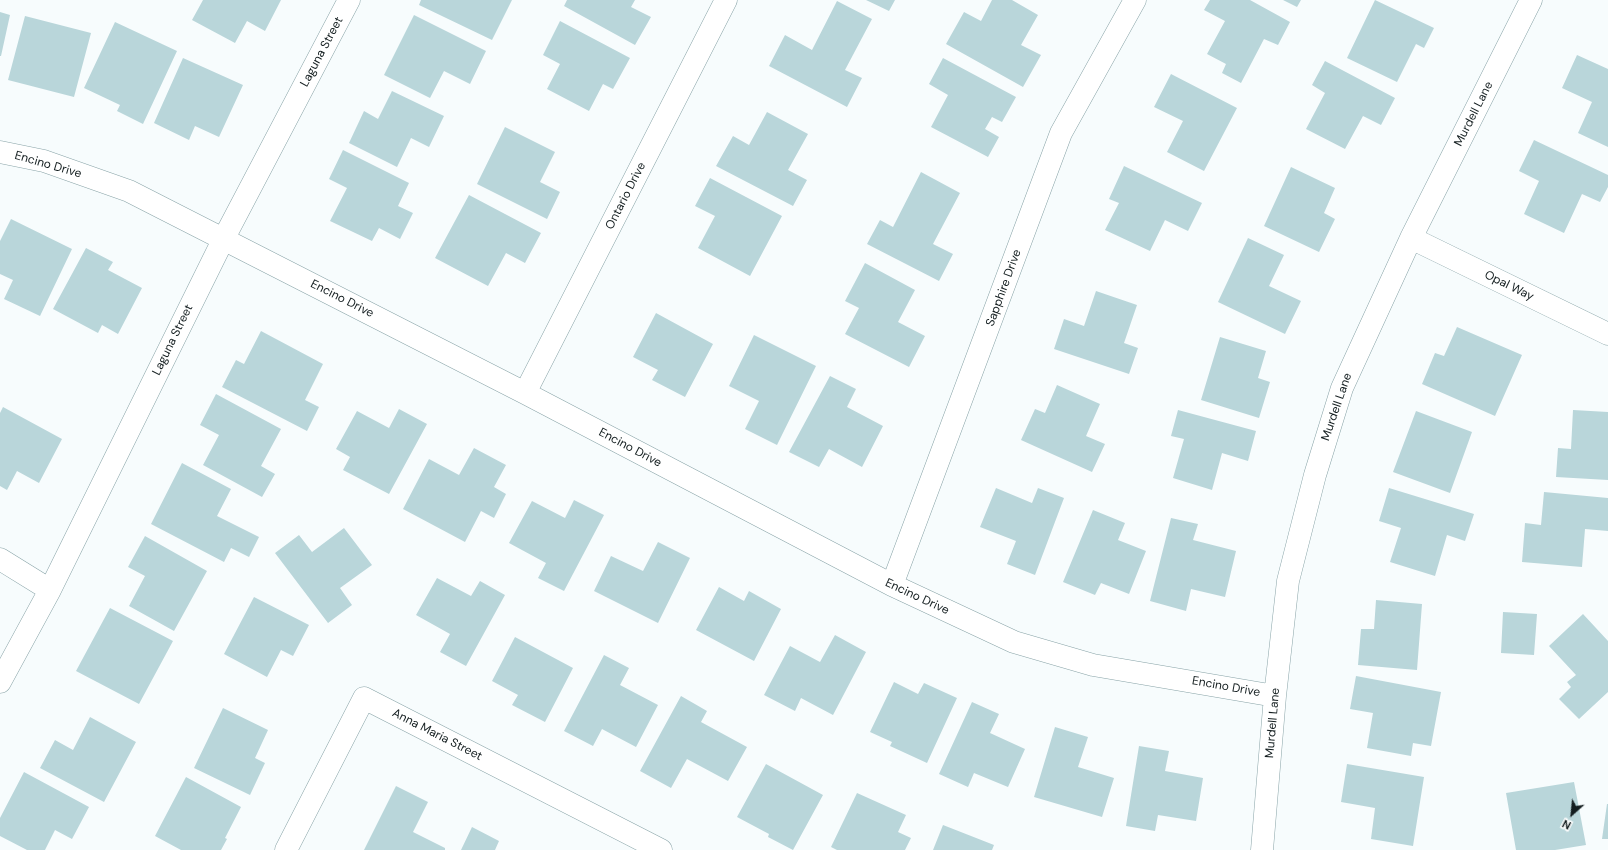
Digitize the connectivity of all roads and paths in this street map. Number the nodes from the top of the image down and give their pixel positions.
1 (349, 0) edge
2 (726, 0) edge
3 (1135, 0) edge
4 (1531, 0) edge
5 (0, 152) edge
6 (224, 238) junction
7 (1411, 238) junction
8 (1608, 334) edge
9 (525, 393) junction
10 (0, 559) edge
11 (892, 585) junction
12 (50, 590) junction
13 (0, 682) edge
14 (1275, 696) junction
15 (286, 850) edge
16 (661, 850) edge
17 (1262, 850) edge

1 - 6 street, Laguna Street
2 - 9 street, Ontario Drive
3 - 11 street, Sapphire Drive
4 - 7 street, Murdell Lane
5 - 6 street, Encino Drive
6 - 9 street, Encino Drive
6 - 12 street, Laguna Street
7 - 8 street, Opal Way
7 - 14 street, Murdell Lane
9 - 11 street, Encino Drive
10 - 12 street
11 - 14 street, Encino Drive
12 - 13 street, Laguna Street
14 - 17 street, Murdell Lane
15 - 16 street, Anna Maria Street

